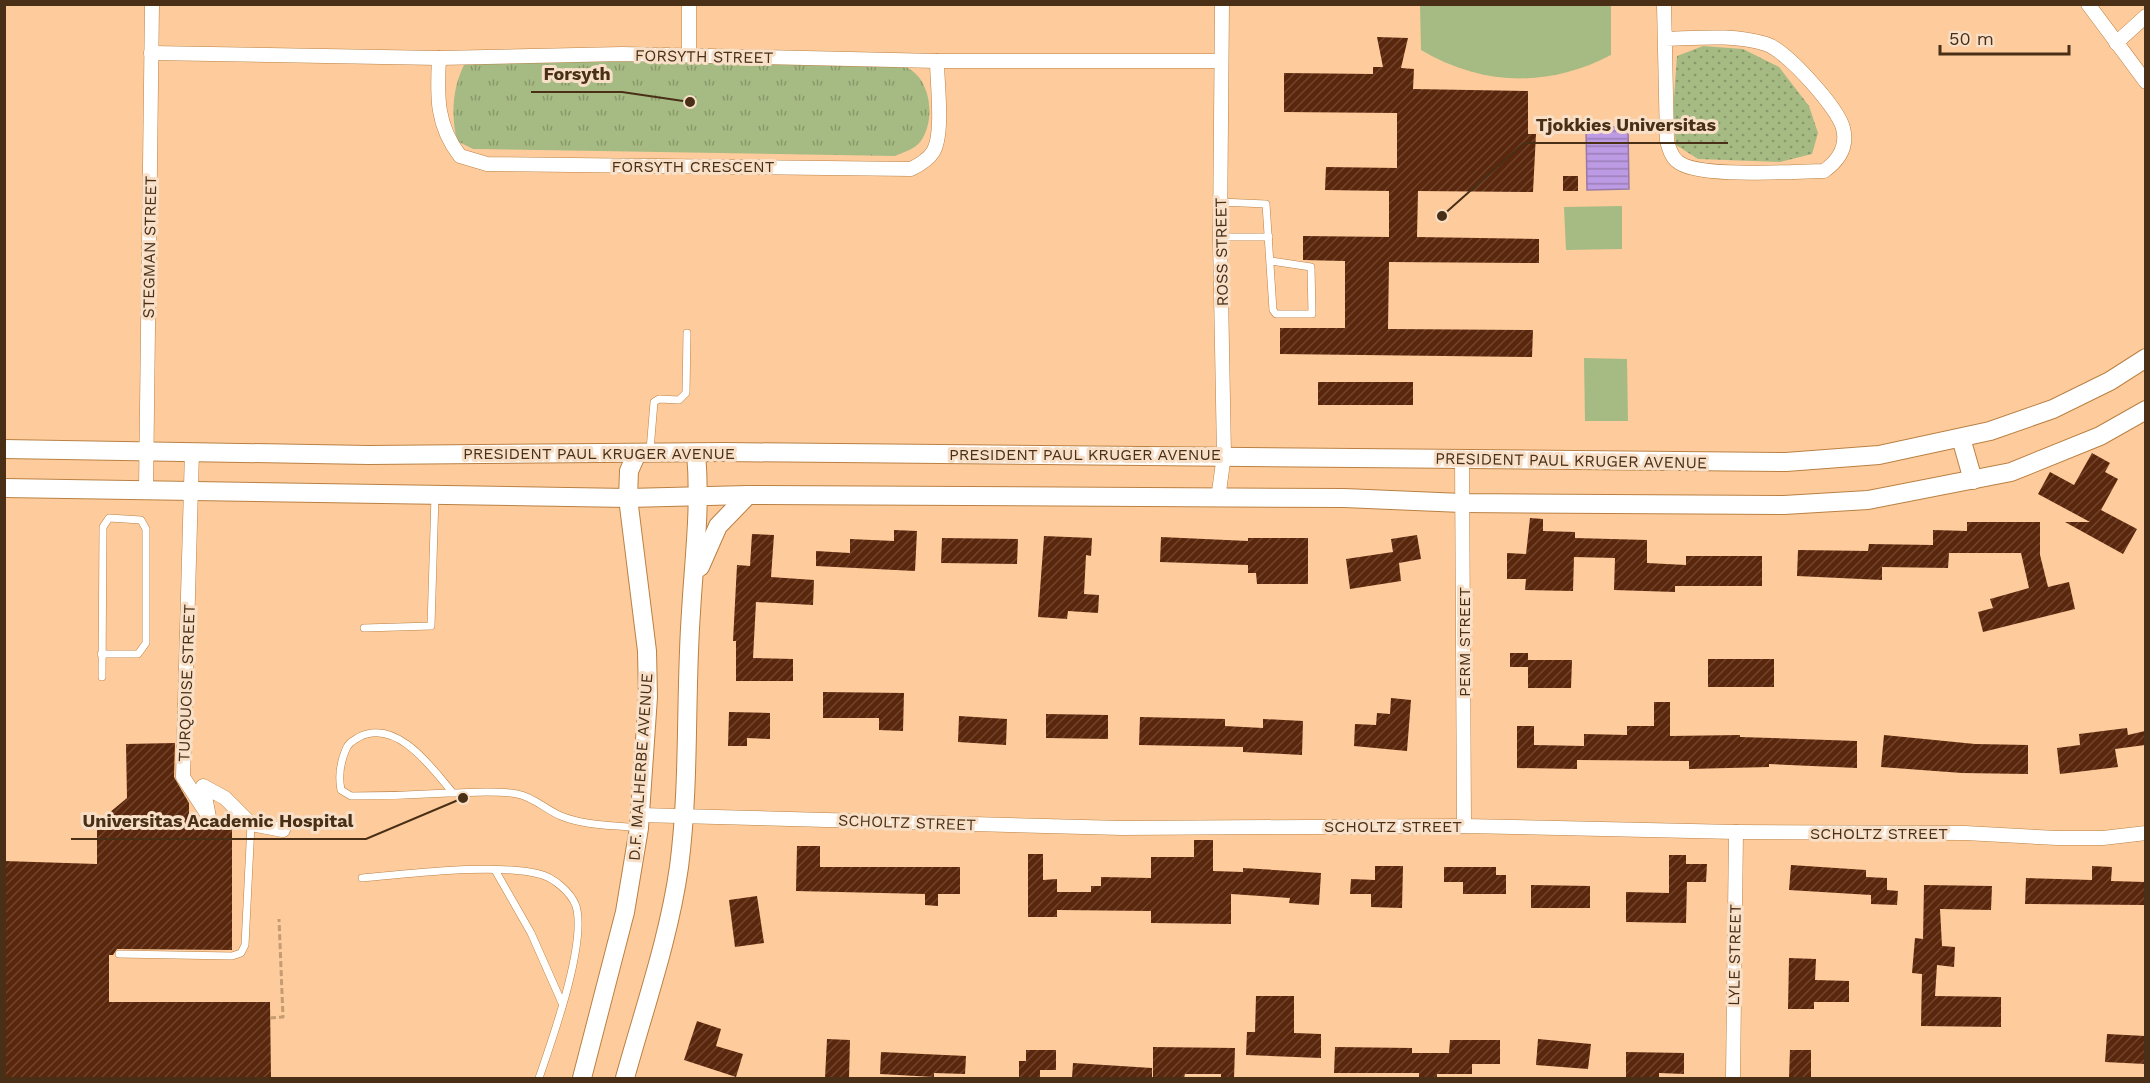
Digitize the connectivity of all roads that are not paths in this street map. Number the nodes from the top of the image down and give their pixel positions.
1 (152, 4) edge
2 (689, 4) edge
3 (1222, 4) edge
4 (1664, 4) edge
5 (2088, 4) edge
6 (2145, 16) edge
7 (1665, 39) junction
8 (2116, 43) junction
9 (151, 53) junction
10 (689, 55) junction
11 (439, 58) junction
12 (937, 61) junction
13 (1220, 61) junction
14 (2145, 82) edge
15 (1220, 202) junction
16 (1220, 237) junction
17 (1269, 237) junction
18 (1271, 261) junction
19 (687, 333) dead end
20 (2145, 358) edge
21 (2145, 410) edge
22 (1961, 438) junction
23 (4, 449) edge
24 (146, 450) junction
25 (192, 451) junction
26 (644, 453) junction
27 (696, 453) junction
28 (1224, 455) junction
29 (1462, 458) junction
30 (1973, 480) junction
31 (4, 488) edge
32 (146, 490) junction
33 (193, 493) junction
34 (748, 495) junction
35 (435, 496) junction
36 (700, 496) junction
37 (628, 498) junction
38 (1218, 499) junction
39 (1462, 503) junction
40 (694, 580) junction
41 (364, 628) dead end
42 (101, 654) junction
43 (102, 677) dead end
44 (453, 793) junction
45 (683, 816) junction
46 (639, 822) junction
47 (251, 824) junction
48 (1464, 826) junction
49 (283, 830) dead end
50 (1736, 832) junction
51 (2145, 833) edge
52 (495, 870) junction
53 (362, 878) dead end
54 (119, 954) dead end
55 (562, 1003) junction
56 (539, 1078) edge
57 (582, 1078) edge
58 (625, 1078) edge
59 (1733, 1078) edge

1 - 9 street, STEGMAN STREET
2 - 10 street
3 - 13 street, ROSS STREET
4 - 7 street
5 - 8 street
6 - 8 street
7 - 7 street
8 - 14 street
9 - 11 street, FORSYTH STREET
9 - 24 street, STEGMAN STREET
10 - 11 street, FORSYTH STREET
10 - 12 street, FORSYTH STREET
11 - 12 street, FORSYTH CRESCENT
12 - 13 street, FORSYTH STREET
13 - 15 street, ROSS STREET
15 - 16 street, ROSS STREET
15 - 17 lane
16 - 17 lane
16 - 28 street, ROSS STREET
17 - 18 lane
18 - 18 lane
19 - 26 lane
20 - 22 street, PRESIDENT PAUL KRUGER AVENUE
21 - 30 street
22 - 29 street, PRESIDENT PAUL KRUGER AVENUE
22 - 30 street
23 - 24 street, PRESIDENT PAUL KRUGER AVENUE
24 - 25 street, PRESIDENT PAUL KRUGER AVENUE
24 - 32 street, STEGMAN STREET
25 - 26 street, PRESIDENT PAUL KRUGER AVENUE
25 - 33 street, TURQUOISE STREET
26 - 27 street, PRESIDENT PAUL KRUGER AVENUE
26 - 37 street, D.F. MALHERBE AVENUE
27 - 28 street, PRESIDENT PAUL KRUGER AVENUE
27 - 36 street
28 - 29 street, PRESIDENT PAUL KRUGER AVENUE
28 - 38 street, ROSS STREET
29 - 39 street, PERM STREET
30 - 39 street
31 - 32 street
32 - 33 street
33 - 35 street
33 - 47 street, TURQUOISE STREET
34 - 36 street
34 - 38 street
34 - 40 street
35 - 37 street
35 - 41 lane
36 - 37 street
36 - 40 street
37 - 46 street, D.F. MALHERBE AVENUE
38 - 39 street
39 - 48 street, PERM STREET
40 - 45 street
42 - 42 lane
42 - 43 lane
44 - 44 lane
44 - 46 lane
45 - 46 street, SCHOLTZ STREET
45 - 48 street, SCHOLTZ STREET
45 - 58 street
46 - 57 street, D.F. MALHERBE AVENUE
47 - 49 street
47 - 54 lane
48 - 50 street, SCHOLTZ STREET
50 - 51 street, SCHOLTZ STREET
50 - 59 street, LYLE STREET
52 - 53 lane
52 - 55 lane
52 - 55 lane
55 - 56 lane

